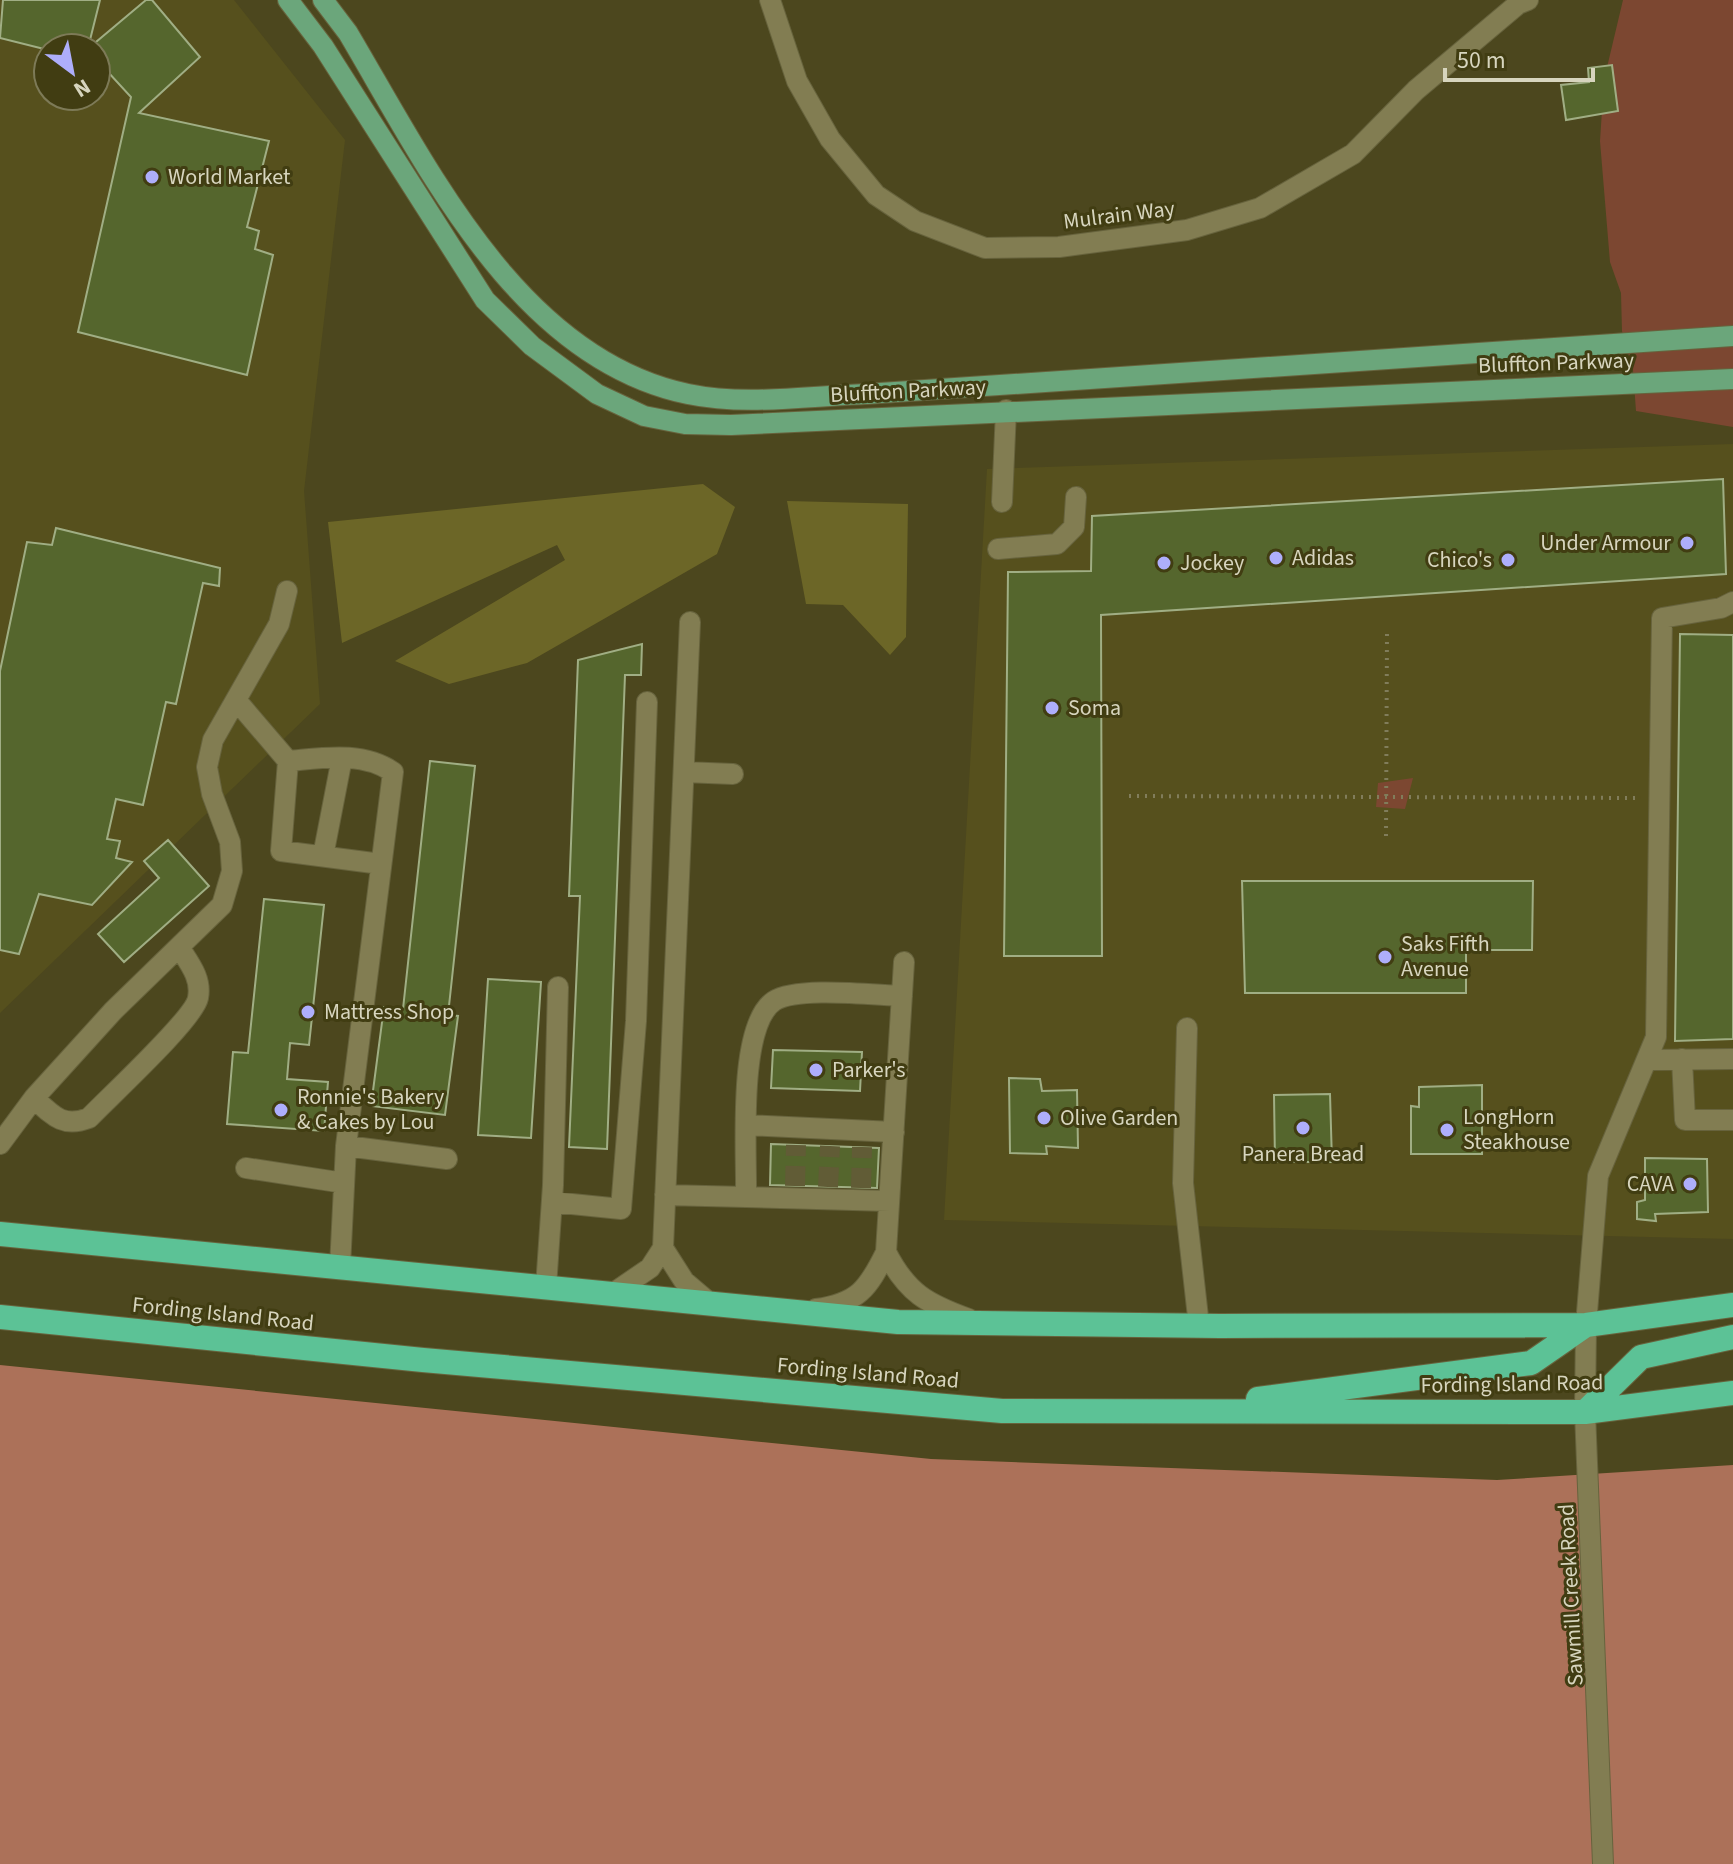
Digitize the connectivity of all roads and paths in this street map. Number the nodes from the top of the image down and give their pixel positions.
1 (288, 0) edge
2 (323, 0) edge
3 (770, 0) edge
4 (1528, 0) edge
5 (1733, 336) edge
6 (1733, 379) edge
7 (1006, 410) junction
8 (1076, 497) dead end
9 (1002, 502) dead end
10 (998, 549) dead end
11 (287, 591) dead end
12 (1733, 602) edge
13 (690, 622) dead end
14 (1387, 633) dead end
15 (236, 700) junction
16 (647, 702) dead end
17 (342, 758) junction
18 (288, 761) junction
19 (684, 772) junction
20 (733, 774) dead end
21 (1129, 796) dead end
22 (1386, 798) junction
23 (1659, 798) junction
24 (1386, 836) dead end
25 (323, 856) junction
26 (381, 864) junction
27 (179, 947) junction
28 (904, 962) dead end
29 (558, 987) dead end
30 (902, 996) junction
31 (1187, 1028) dead end
32 (1682, 1059) junction
33 (1733, 1059) edge
34 (1647, 1060) junction
35 (34, 1098) junction
36 (1733, 1120) edge
37 (748, 1125) junction
38 (894, 1132) junction
39 (0, 1144) edge
40 (346, 1146) junction
41 (447, 1159) dead end
42 (246, 1168) dead end
43 (344, 1183) junction
44 (665, 1195) junction
45 (746, 1197) junction
46 (889, 1201) junction
47 (552, 1202) junction
48 (0, 1234) edge
49 (59, 1240) junction
50 (0, 1242) edge
51 (663, 1248) junction
52 (886, 1252) junction
53 (340, 1267) junction
54 (546, 1287) junction
55 (612, 1294) junction
56 (711, 1304) junction
57 (1733, 1305) edge
58 (798, 1312) junction
59 (0, 1317) edge
60 (982, 1323) junction
61 (1586, 1325) junction
62 (1199, 1326) junction
63 (1733, 1337) edge
64 (1733, 1393) edge
65 (1164, 1411) junction
66 (1585, 1412) junction
67 (1603, 1864) edge

1 - 7 main road, Bluffton Parkway
2 - 5 main road, Bluffton Parkway
3 - 4 street, Mulrain Way
6 - 7 main road, Bluffton Parkway
7 - 9 street
8 - 10 street
11 - 15 street
12 - 23 street, Sawmill Creek Road
13 - 19 street
14 - 22 path
15 - 18 street
15 - 27 street
16 - 47 street
17 - 18 street
17 - 25 street
17 - 26 street
18 - 25 street
19 - 20 street
19 - 44 street
21 - 22 path
22 - 23 path
22 - 24 path
23 - 34 street, Sawmill Creek Road
25 - 26 street
26 - 40 street
27 - 35 street
27 - 35 street
28 - 30 street
29 - 47 street
30 - 37 street
30 - 38 street
31 - 62 street
32 - 33 street
32 - 34 street
32 - 36 street
34 - 61 street, Sawmill Creek Road
35 - 39 street
37 - 38 street
37 - 45 street
38 - 46 street
40 - 41 street
40 - 43 street
42 - 43 street
43 - 53 street
44 - 45 street
44 - 51 street
45 - 46 street
46 - 52 street
47 - 54 street
48 - 49 highway
49 - 50 highway
49 - 53 highway
51 - 55 street
51 - 56 street
52 - 58 street
52 - 60 street
53 - 54 highway
54 - 55 highway
55 - 56 highway
56 - 58 highway
57 - 61 highway
58 - 60 highway
59 - 65 highway, Fording Island Road
60 - 62 highway
61 - 62 highway
61 - 65 highway
61 - 66 street, Sawmill Creek Road
63 - 66 highway
64 - 66 highway, Fording Island Road
65 - 66 highway, Fording Island Road
66 - 67 street, Sawmill Creek Road

